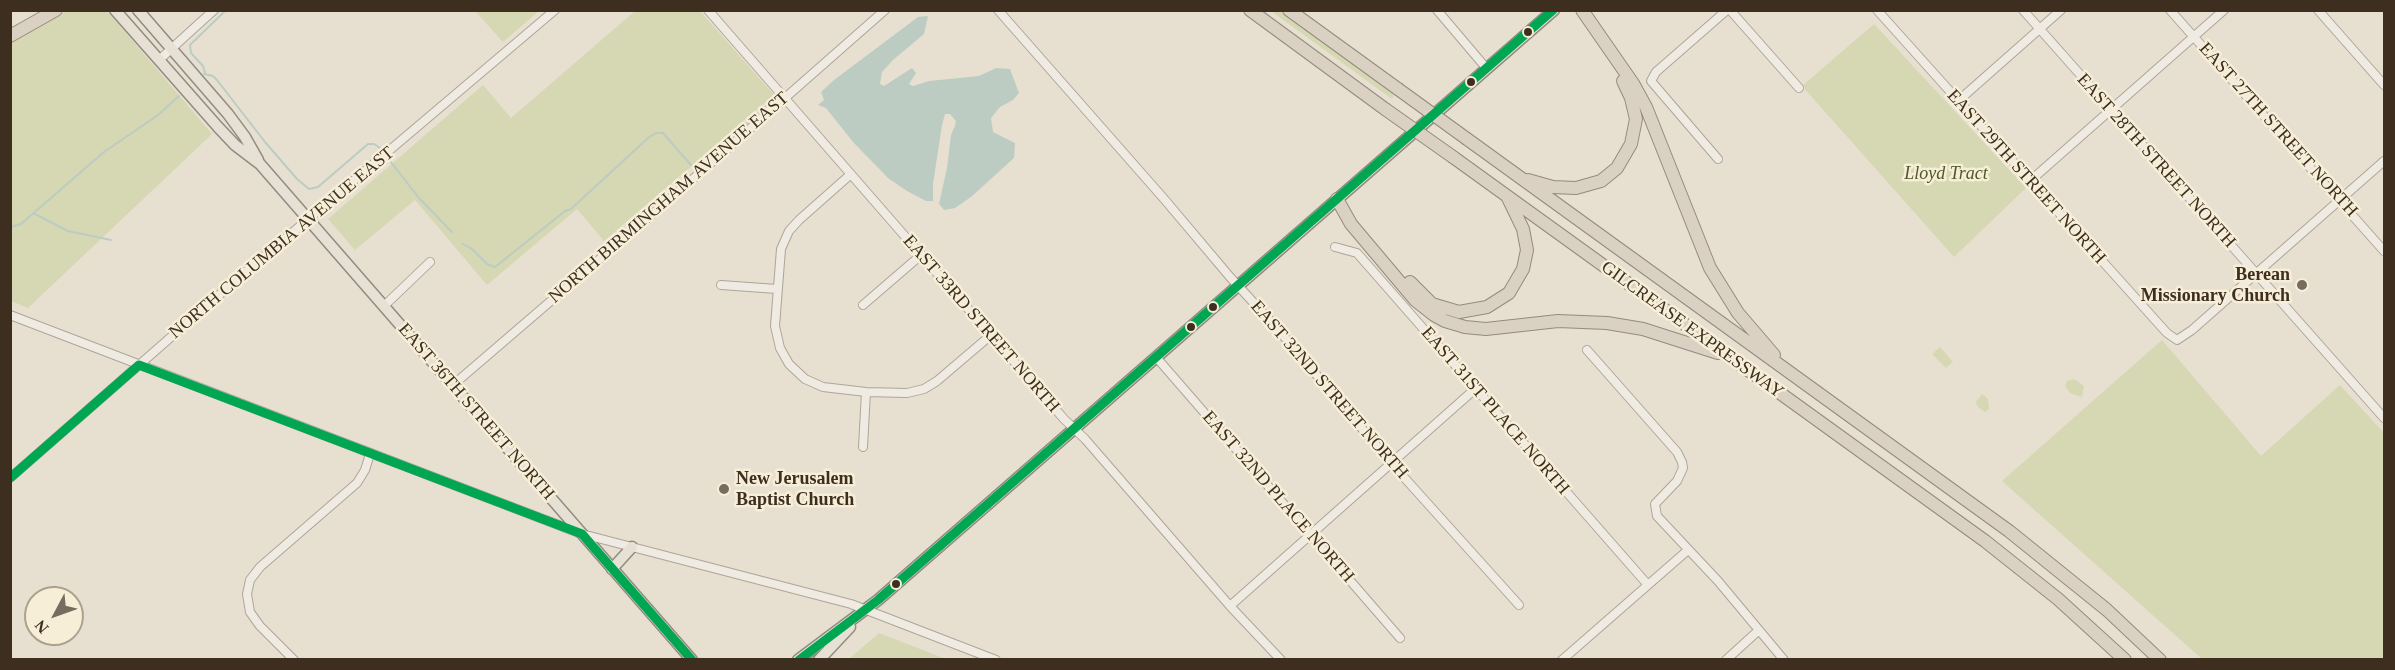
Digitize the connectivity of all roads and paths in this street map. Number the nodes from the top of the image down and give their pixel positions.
1 (40, 10) edge
2 (56, 10) edge
3 (115, 10) edge
4 (138, 10) edge
5 (214, 10) edge
6 (555, 10) edge
7 (708, 10) edge
8 (885, 10) edge
9 (998, 10) edge
10 (1250, 10) edge
11 (1289, 10) edge
12 (1294, 10) edge
13 (1437, 10) edge
14 (1554, 10) edge
15 (1576, 10) edge
16 (1582, 10) edge
17 (1728, 10) edge
18 (1877, 10) edge
19 (2023, 10) edge
20 (2061, 10) edge
21 (2170, 10) edge
22 (2224, 10) edge
23 (2318, 10) edge
24 (1308, 24) junction
25 (10, 27) edge
26 (2040, 30) junction
27 (10, 36) edge
28 (2194, 36) junction
29 (172, 49) junction
30 (159, 60) junction
31 (1487, 69) junction
32 (2385, 85) edge
33 (1799, 88) dead end
34 (784, 98) junction
35 (1958, 101) junction
36 (2110, 110) junction
37 (1718, 159) dead end
38 (2385, 161) edge
39 (260, 164) junction
40 (851, 174) junction
41 (1522, 179) junction
42 (2030, 181) junction
43 (1507, 195) junction
44 (1337, 199) junction
45 (2339, 201) junction
46 (308, 219) junction
47 (1335, 247) dead end
48 (2385, 251) edge
49 (921, 255) junction
50 (430, 262) dead end
51 (2256, 273) junction
52 (721, 285) dead end
53 (1238, 285) junction
54 (777, 289) junction
55 (863, 305) dead end
56 (384, 306) junction
57 (10, 315) edge
58 (991, 334) junction
59 (1587, 350) dead end
60 (1156, 357) junction
61 (1728, 357) junction
62 (139, 365) junction
63 (1788, 372) junction
64 (453, 385) junction
65 (1475, 389) junction
66 (866, 392) junction
67 (2385, 418) edge
68 (1074, 428) junction
69 (862, 447) dead end
70 (370, 454) junction
71 (1392, 464) junction
72 (10, 478) edge
73 (582, 534) junction
74 (1311, 535) junction
75 (632, 547) junction
76 (1688, 550) junction
77 (612, 569) junction
78 (1648, 585) junction
79 (1230, 606) junction
80 (1519, 606) dead end
81 (866, 609) junction
82 (1759, 630) junction
83 (1400, 638) dead end
84 (294, 660) edge
85 (692, 660) edge
86 (798, 660) edge
87 (819, 660) edge
88 (996, 660) edge
89 (1281, 660) edge
90 (1562, 660) edge
91 (1726, 660) edge
92 (1785, 660) edge
93 (2126, 660) edge
94 (2160, 660) edge

1 - 25 highway
2 - 27 highway
3 - 30 main road, EAST 36TH STREET NORTH
4 - 29 main road, EAST 36TH STREET NORTH
5 - 29 street
6 - 46 street, NORTH COLUMBIA AVENUE EAST
7 - 34 street, EAST 33RD STREET NORTH
8 - 34 street, NORTH BIRMINGHAM AVENUE EAST
9 - 53 street, EAST 32ND STREET NORTH
10 - 43 highway, GILCREASE EXPRESSWAY, bridge
11 - 24 highway, GILCREASE EXPRESSWAY
12 - 24 highway
13 - 31 street
14 - 31 main road
15 - 41 highway
16 - 63 highway
17 - 33 street
17 - 37 street
18 - 35 street, EAST 29TH STREET NORTH
19 - 26 street, EAST 28TH STREET NORTH
20 - 26 street
21 - 28 street, EAST 27TH STREET NORTH
22 - 28 street
23 - 32 street
24 - 41 highway, GILCREASE EXPRESSWAY, bridge
26 - 35 street
26 - 36 street, EAST 28TH STREET NORTH
28 - 36 street
28 - 45 street, EAST 27TH STREET NORTH
29 - 30 street
29 - 39 main road, EAST 36TH STREET NORTH
30 - 39 main road, EAST 36TH STREET NORTH
31 - 44 main road
34 - 40 street, EAST 33RD STREET NORTH
34 - 64 street, NORTH BIRMINGHAM AVENUE EAST
35 - 42 street, EAST 29TH STREET NORTH
36 - 42 street
36 - 51 street, EAST 28TH STREET NORTH
38 - 45 street
39 - 46 main road, EAST 36TH STREET NORTH
40 - 49 street, EAST 33RD STREET NORTH
40 - 54 street
41 - 63 highway, GILCREASE EXPRESSWAY
42 - 51 street, EAST 29TH STREET NORTH
43 - 44 highway
43 - 61 highway, GILCREASE EXPRESSWAY
44 - 53 main road
44 - 61 highway
45 - 48 street, EAST 27TH STREET NORTH
45 - 51 street
46 - 56 main road, EAST 36TH STREET NORTH
46 - 62 street, NORTH COLUMBIA AVENUE EAST
47 - 65 street, EAST 31ST PLACE NORTH
49 - 55 street
49 - 58 street, EAST 33RD STREET NORTH
50 - 56 street
51 - 67 street, EAST 28TH STREET NORTH
52 - 54 street
53 - 60 main road
53 - 71 street, EAST 32ND STREET NORTH
54 - 66 street
56 - 64 main road, EAST 36TH STREET NORTH
57 - 62 street
58 - 66 street
58 - 68 street, EAST 33RD STREET NORTH
59 - 76 street
60 - 68 main road
60 - 74 street, EAST 32ND PLACE NORTH
61 - 93 highway, GILCREASE EXPRESSWAY
62 - 70 street
62 - 72 street, NORTH COLUMBIA AVENUE EAST
63 - 94 highway, GILCREASE EXPRESSWAY
64 - 73 main road, EAST 36TH STREET NORTH
65 - 71 street
65 - 78 street, EAST 31ST PLACE NORTH
66 - 69 street
68 - 79 street, EAST 33RD STREET NORTH
68 - 81 main road
70 - 73 street
70 - 84 street
71 - 74 street
71 - 80 street, EAST 32ND STREET NORTH
73 - 75 street
73 - 77 main road, EAST 36TH STREET NORTH
74 - 79 street
74 - 83 street, EAST 32ND PLACE NORTH
75 - 77 main road
75 - 81 street
76 - 78 street
76 - 82 street
77 - 85 main road, EAST 36TH STREET NORTH
78 - 90 street
79 - 89 street, EAST 33RD STREET NORTH
81 - 86 main road
81 - 87 main road
81 - 88 street
82 - 91 street
82 - 92 street

